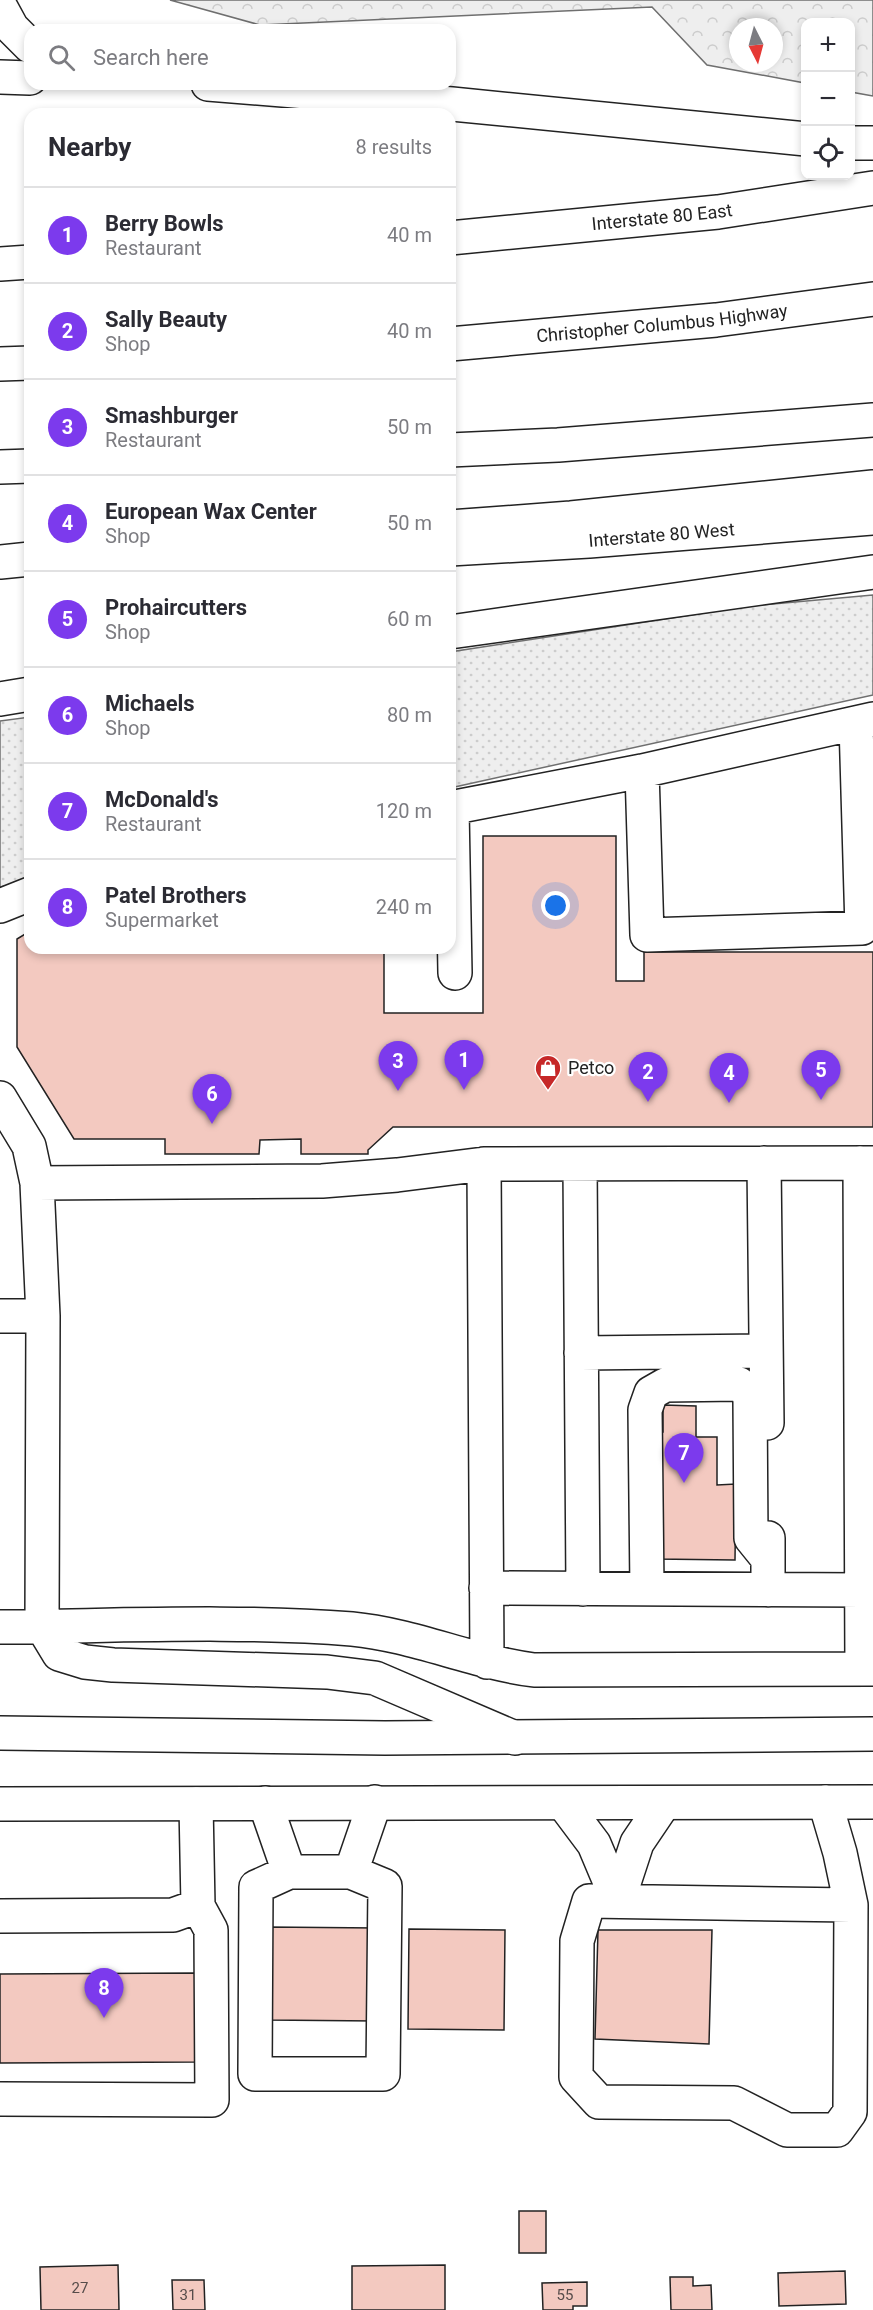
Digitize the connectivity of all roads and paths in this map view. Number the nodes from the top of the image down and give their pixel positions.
1 (0, 6) edge
2 (24, 40) edge
3 (0, 77) edge
4 (24, 78) edge
5 (281, 90) edge
6 (801, 139) edge
7 (855, 143) edge
8 (873, 143) edge
9 (873, 188) edge
10 (456, 237) edge
11 (24, 262) edge
12 (0, 264) edge
13 (873, 299) edge
14 (456, 343) edge
15 (24, 363) edge
16 (0, 364) edge
17 (873, 420) edge
18 (456, 450) edge
19 (24, 466) edge
20 (0, 467) edge
21 (873, 487) edge
22 (873, 518) edge
23 (456, 526) edge
24 (456, 549) edge
25 (24, 560) edge
26 (0, 563) edge
27 (24, 564) edge
28 (873, 572) edge
29 (456, 631) edge
30 (24, 695) edge
31 (0, 699) edge
32 (864, 721) edge
33 (642, 771) junction
34 (456, 807) edge
35 (24, 896) edge
36 (0, 906) edge
37 (455, 954) edge
38 (455, 973) dead end
39 (0, 1098) edge
40 (764, 1163) junction
41 (867, 1163) edge
42 (484, 1164) junction
43 (580, 1164) junction
44 (37, 1182) junction
45 (0, 1316) edge
46 (43, 1316) junction
47 (766, 1352) junction
48 (581, 1353) junction
49 (768, 1574) junction
50 (486, 1588) junction
51 (583, 1589) junction
52 (647, 1589) junction
53 (862, 1590) junction
54 (42, 1626) junction
55 (0, 1627) edge
56 (487, 1662) junction
57 (868, 1669) edge
58 (0, 1733) edge
59 (873, 1734) edge
60 (515, 1738) junction
61 (375, 1802) junction
62 (825, 1802) junction
63 (873, 1802) edge
64 (265, 1803) junction
65 (664, 1803) junction
66 (0, 1804) edge
67 (196, 1804) junction
68 (564, 1804) junction
69 (290, 1872) junction
70 (351, 1872) junction
71 (618, 1901) junction
72 (851, 1905) junction
73 (198, 1906) junction
74 (0, 1916) edge
75 (861, 2084) edge
76 (0, 2099) edge

1 - 2 main road
3 - 4 main road
5 - 6 main road
7 - 8 main road
9 - 10 main road, Interstate 80 East
11 - 12 main road
13 - 14 main road, Christopher Columbus Highway
15 - 16 main road
17 - 18 main road
19 - 20 main road
21 - 23 main road
22 - 24 main road, Interstate 80 West
25 - 26 main road
26 - 27 main road
28 - 29 main road
30 - 31 main road
32 - 33 main road
32 - 33 main road
33 - 34 main road
35 - 36 main road
37 - 38 main road
39 - 44 main road
40 - 41 main road
40 - 43 main road
40 - 47 main road
41 - 53 main road
42 - 43 main road
42 - 44 main road
42 - 50 main road
43 - 48 main road
44 - 46 main road
45 - 46 main road
46 - 54 main road
47 - 48 main road
47 - 49 main road
48 - 51 main road
49 - 52 main road
49 - 52 main road
49 - 53 main road
50 - 51 main road
50 - 56 main road
51 - 52 main road
53 - 57 main road
54 - 55 main road
54 - 56 main road
54 - 60 main road
56 - 57 main road
58 - 60 main road
59 - 60 main road
61 - 64 main road
61 - 68 main road
61 - 70 main road
62 - 63 main road
62 - 65 main road
62 - 72 main road
64 - 67 main road
64 - 69 main road
65 - 68 main road
65 - 71 main road
66 - 67 main road
67 - 73 main road
68 - 71 main road
69 - 70 main road
69 - 70 main road
71 - 72 main road
71 - 75 main road
72 - 75 main road
73 - 74 main road
73 - 76 main road

